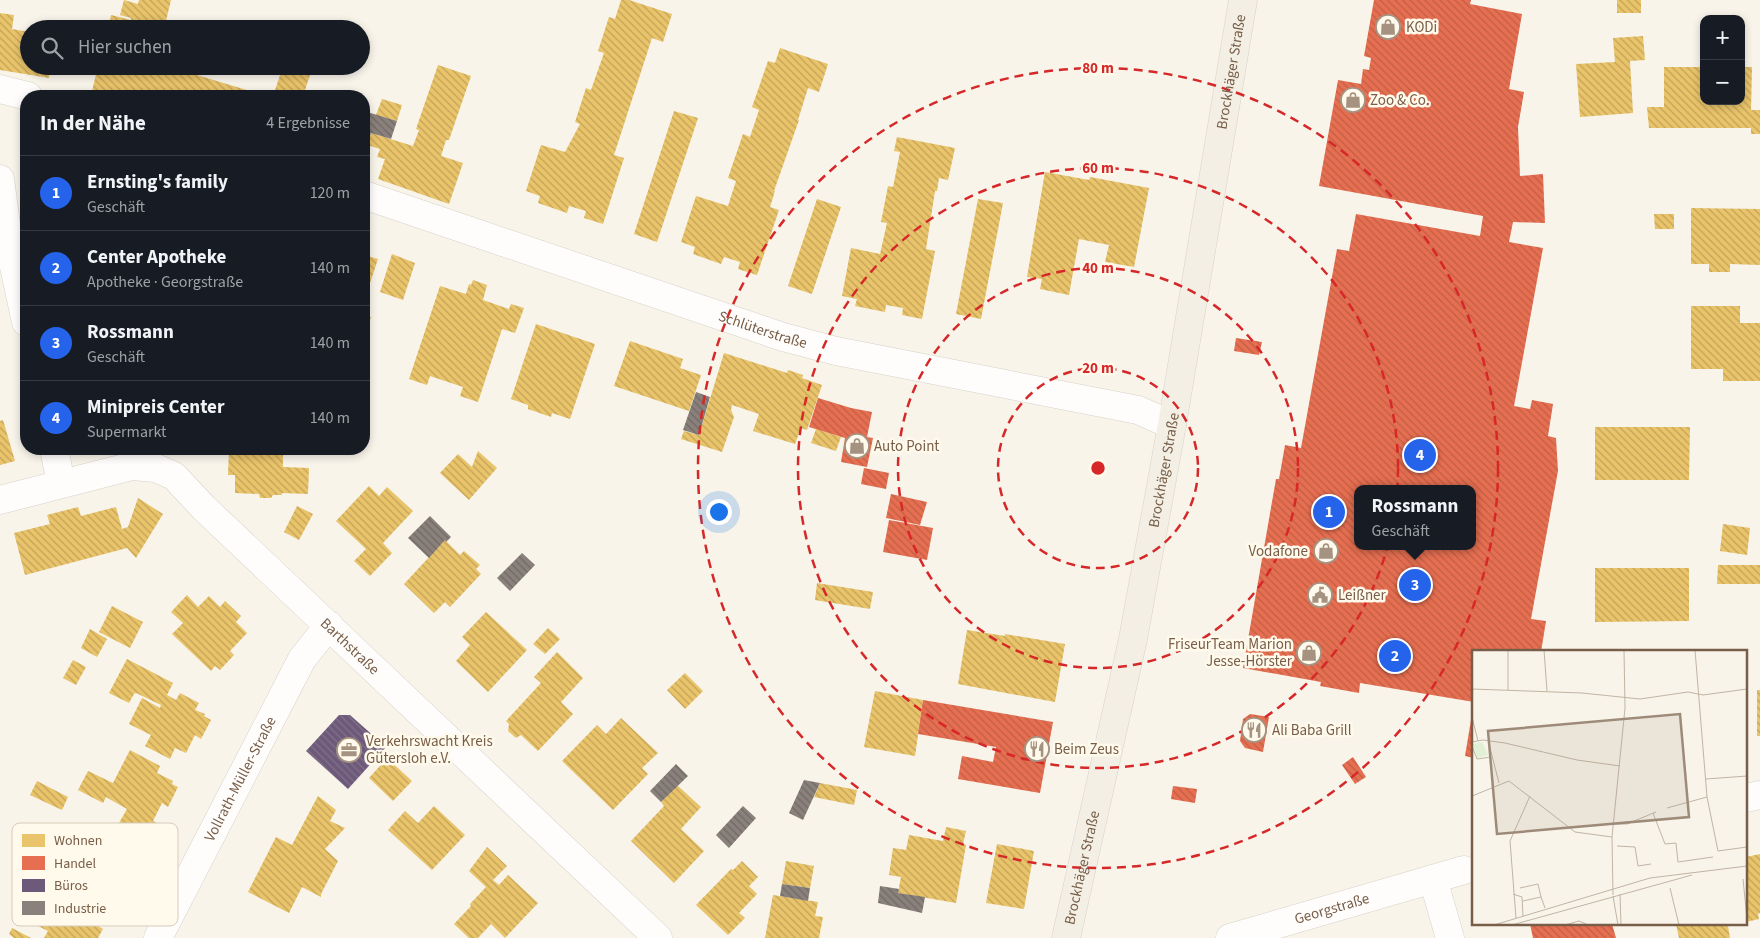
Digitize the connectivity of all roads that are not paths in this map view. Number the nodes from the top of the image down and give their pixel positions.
1 (1243, 0) edge
2 (0, 89) edge
3 (20, 94) edge
4 (0, 179) edge
5 (370, 197) edge
6 (4, 239) edge
7 (20, 299) edge
8 (1172, 425) junction
9 (55, 455) edge
10 (61, 484) junction
11 (0, 500) edge
12 (329, 625) junction
13 (1464, 870) dead end
14 (1434, 879) junction
15 (178, 899) edge
16 (164, 926) edge
17 (158, 938) edge
18 (658, 938) edge
19 (1066, 938) edge
20 (1230, 938) edge
21 (1450, 938) edge

1 - 8 main road, Brockhäger Straße
2 - 3 street
4 - 6 street
5 - 8 street, Schlüterstraße
6 - 7 street
8 - 19 main road, Brockhäger Straße
9 - 10 street
10 - 11 street, Barthstraße
10 - 12 street, Barthstraße
12 - 15 street, Vollrath-Müller-Straße
12 - 18 street, Barthstraße
13 - 14 street, Georgstraße
14 - 20 street, Georgstraße
14 - 21 street
16 - 17 street, Vollrath-Müller-Straße

